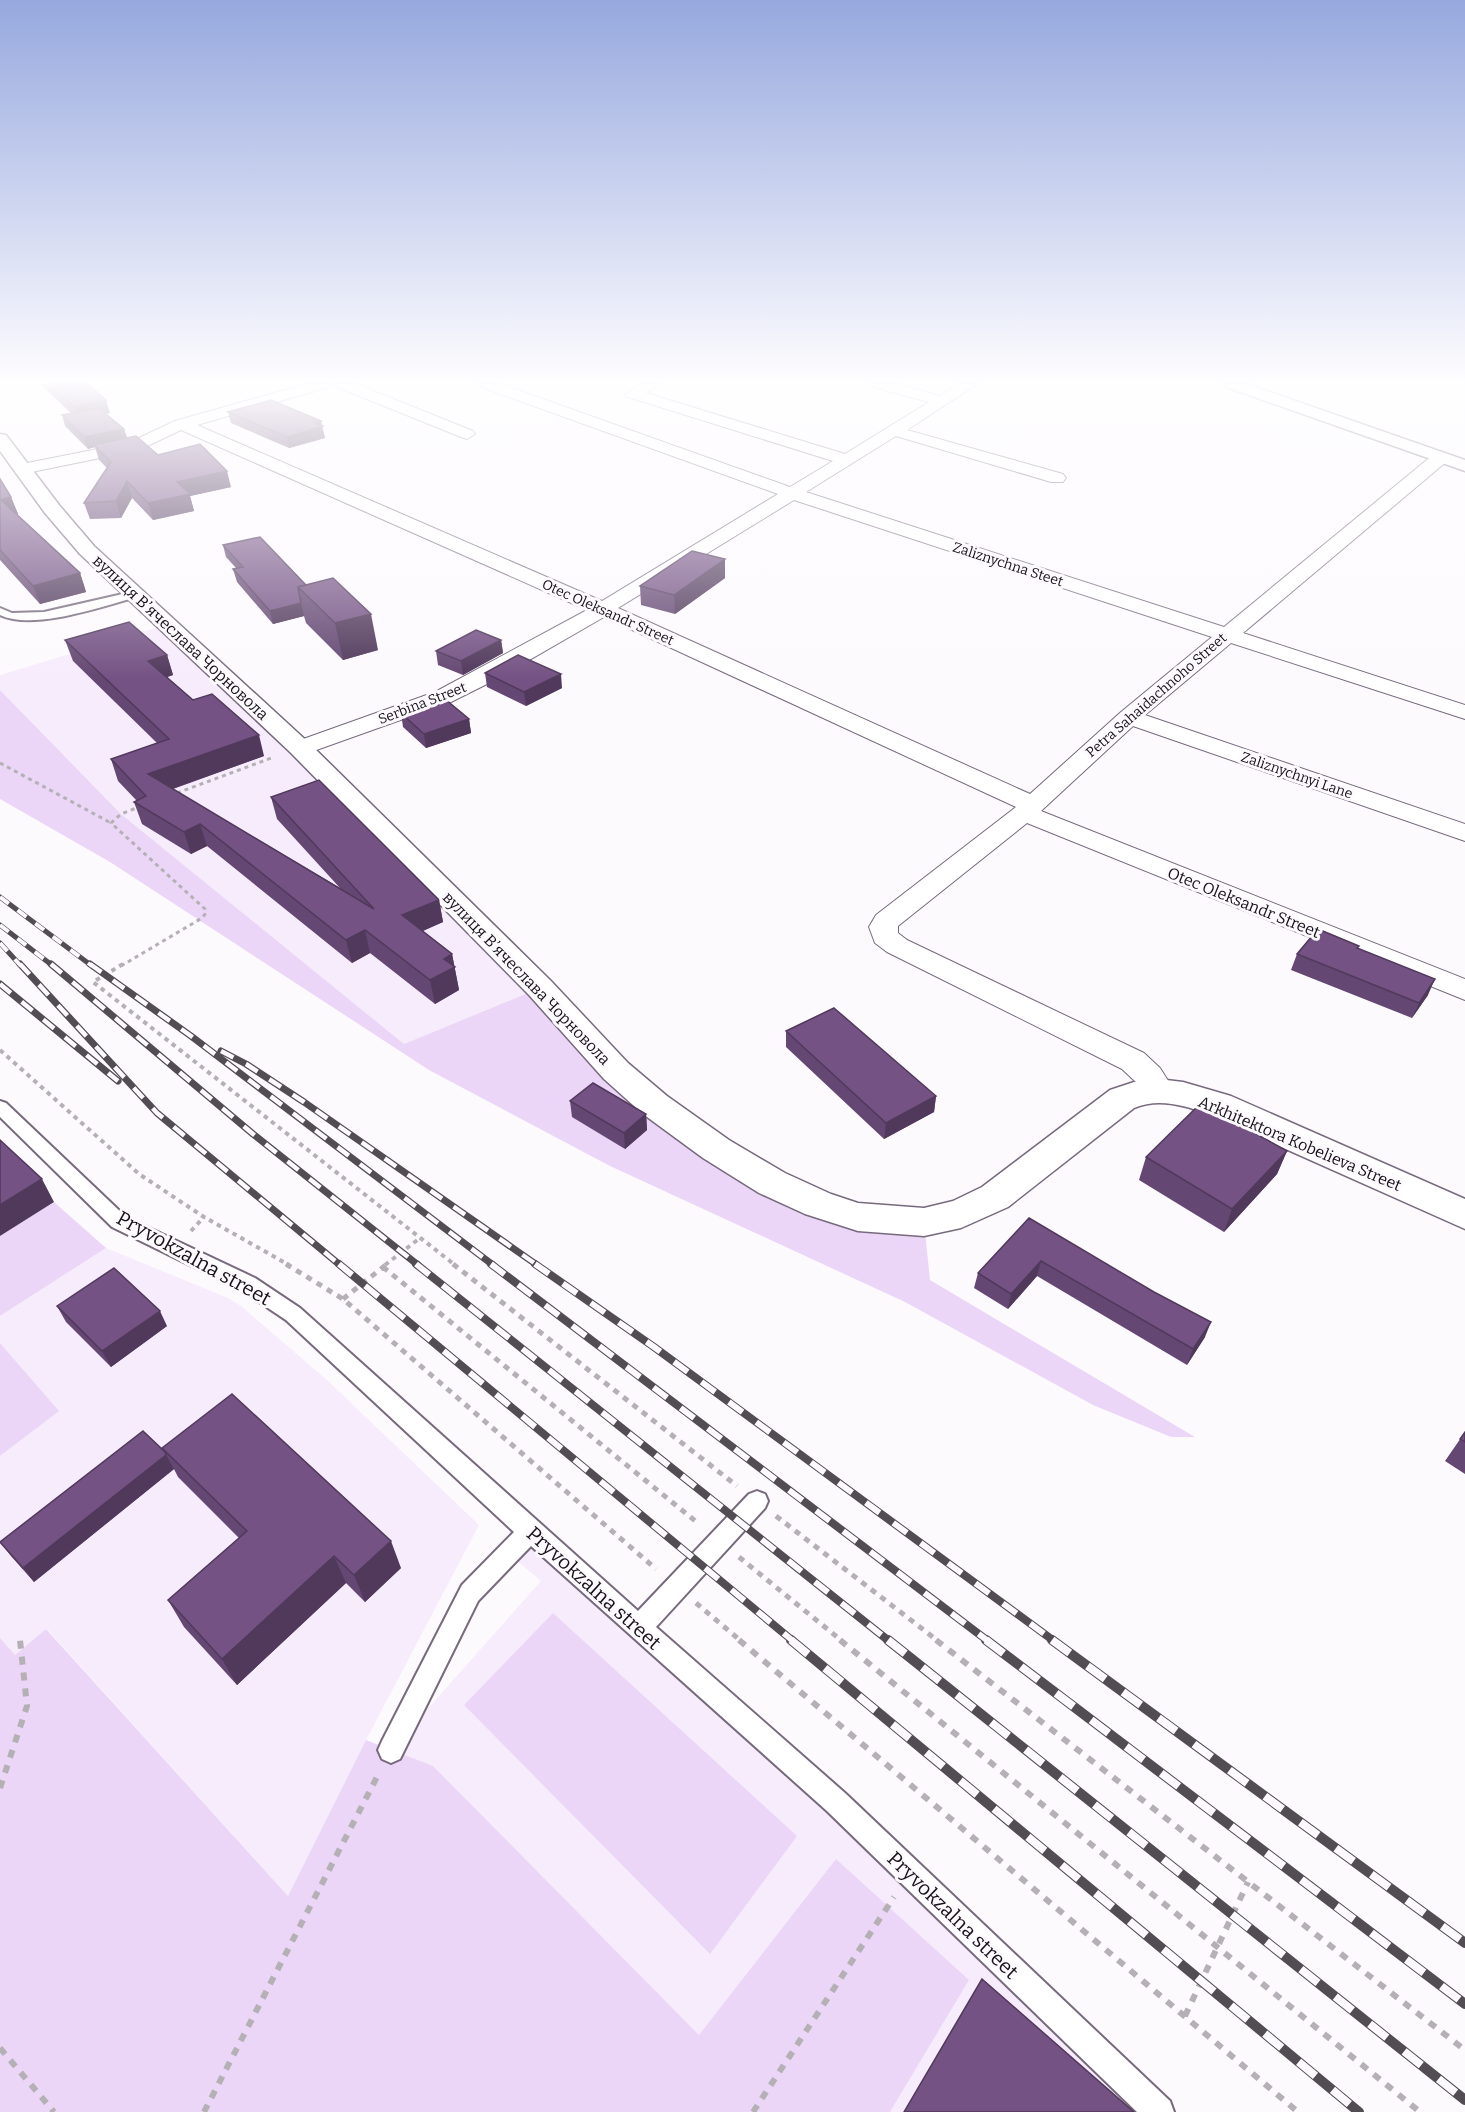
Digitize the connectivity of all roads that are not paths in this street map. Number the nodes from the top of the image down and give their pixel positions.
1 (32, 483) edge
2 (315, 483) edge
3 (762, 483) edge
4 (812, 483) edge
5 (1410, 483) edge
6 (794, 494) junction
7 (136, 594) junction
8 (603, 609) junction
9 (0, 612) edge
10 (1224, 636) junction
11 (1465, 712) edge
12 (1129, 717) junction
13 (300, 748) junction
14 (1028, 809) junction
15 (1465, 833) edge
16 (1465, 990) edge
17 (1158, 1090) junction
18 (0, 1107) edge
19 (1465, 1215) edge
20 (757, 1501) road end
21 (530, 1531) junction
22 (639, 1628) junction
23 (391, 1750) road end
24 (1159, 2112) edge

1 - 7 street, вулиця Вʼячеслава Чорновола
2 - 8 street, Otec Oleksandr Street
3 - 6 street, Zaliznychna Steet
4 - 6 street, Serbina Street
5 - 10 street, Petra Sahaidachnoho Street
6 - 8 street, Serbina Street
6 - 10 street, Zaliznychna Steet
7 - 9 lane
7 - 13 street, вулиця Вʼячеслава Чорновола
8 - 13 street, Serbina Street
8 - 14 street, Otec Oleksandr Street
10 - 11 street, Zaliznychna Steet
10 - 12 street, Petra Sahaidachnoho Street
12 - 14 street, Petra Sahaidachnoho Street
12 - 15 street, Zaliznychnyi Lane
13 - 17 street, вулиця Вʼячеслава Чорновола
14 - 16 street, Otec Oleksandr Street
14 - 17 street, Petra Sahaidachnoho Street
17 - 19 street, Arkhitektora Kobelieva Street
18 - 21 lane, Pryvokzalna street
20 - 22 lane
21 - 22 lane, Pryvokzalna street
21 - 23 lane
22 - 24 lane, Pryvokzalna street

